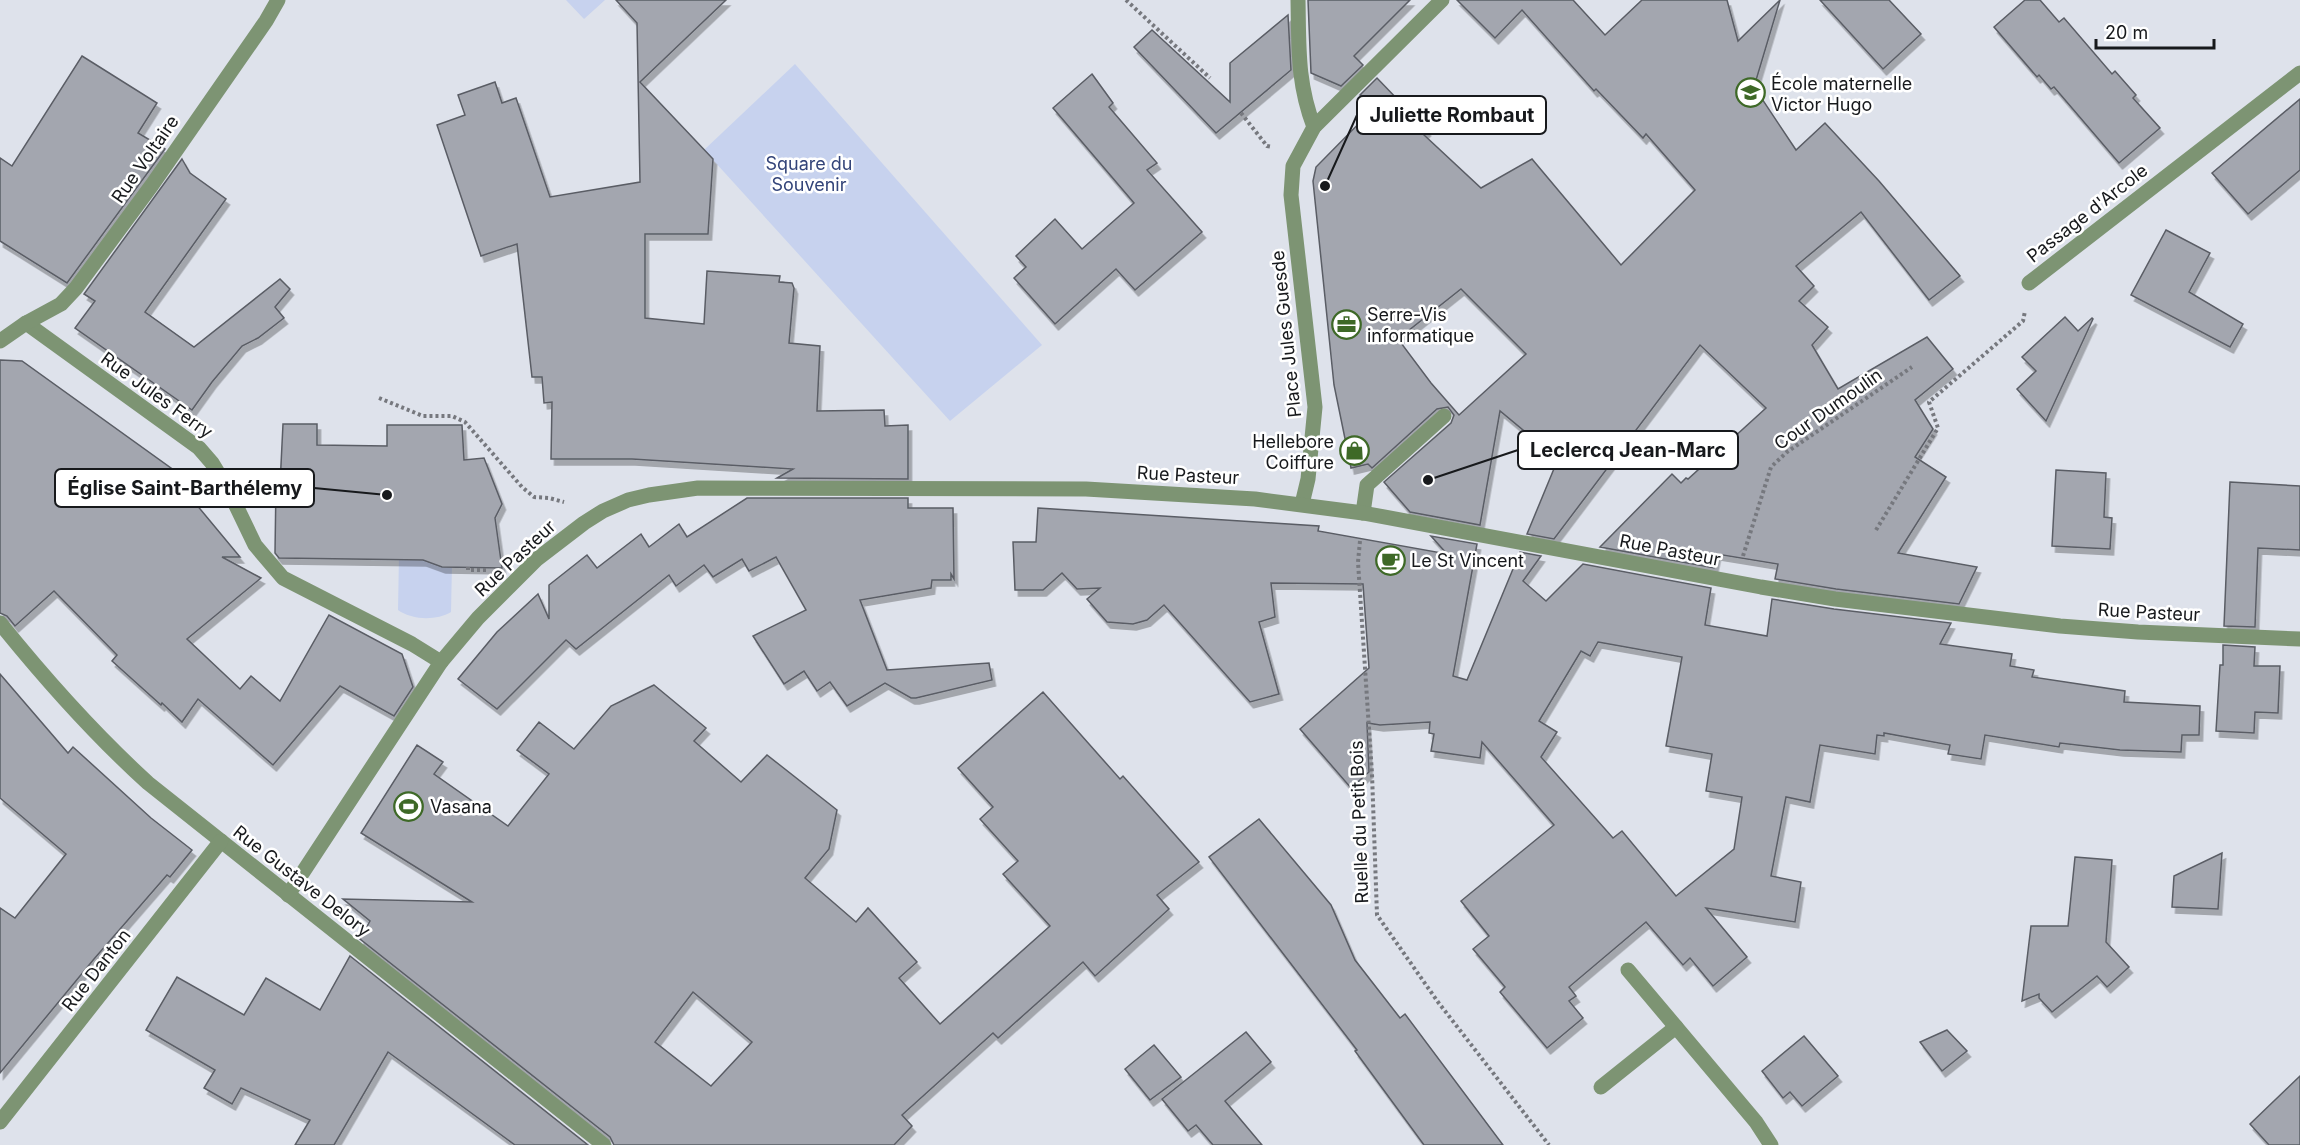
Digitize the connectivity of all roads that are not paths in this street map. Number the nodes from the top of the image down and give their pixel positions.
1 (278, 0) edge
2 (1298, 0) edge
3 (1442, 0) edge
4 (2300, 73) edge
5 (1314, 128) junction
6 (2029, 283) road end
7 (26, 323) junction
8 (0, 341) edge
9 (1444, 416) dead end
10 (1302, 504) junction
11 (1363, 513) junction
12 (0, 622) edge
13 (2300, 639) edge
14 (441, 662) junction
15 (221, 842) junction
16 (288, 895) junction
17 (1628, 970) dead end
18 (1676, 1027) junction
19 (1601, 1087) dead end
20 (0, 1122) edge
21 (604, 1145) edge
22 (1771, 1145) edge

1 - 7 street, Rue Voltaire
2 - 5 street
3 - 5 street, Place Jules Guesde
4 - 6 street, Passage d'Arcole
5 - 10 street, Place Jules Guesde
7 - 8 street, Rue Voltaire
7 - 14 street, Rue Jules Ferry
9 - 11 street
10 - 11 street, Rue Pasteur
10 - 14 street, Rue Pasteur
11 - 13 street, Rue Pasteur
12 - 15 street, Rue Gustave Delory
14 - 16 street, Rue Pasteur
15 - 16 street, Rue Gustave Delory
15 - 20 street, Rue Danton
16 - 21 street, Rue Gustave Delory
17 - 18 street
18 - 19 street
18 - 22 street

